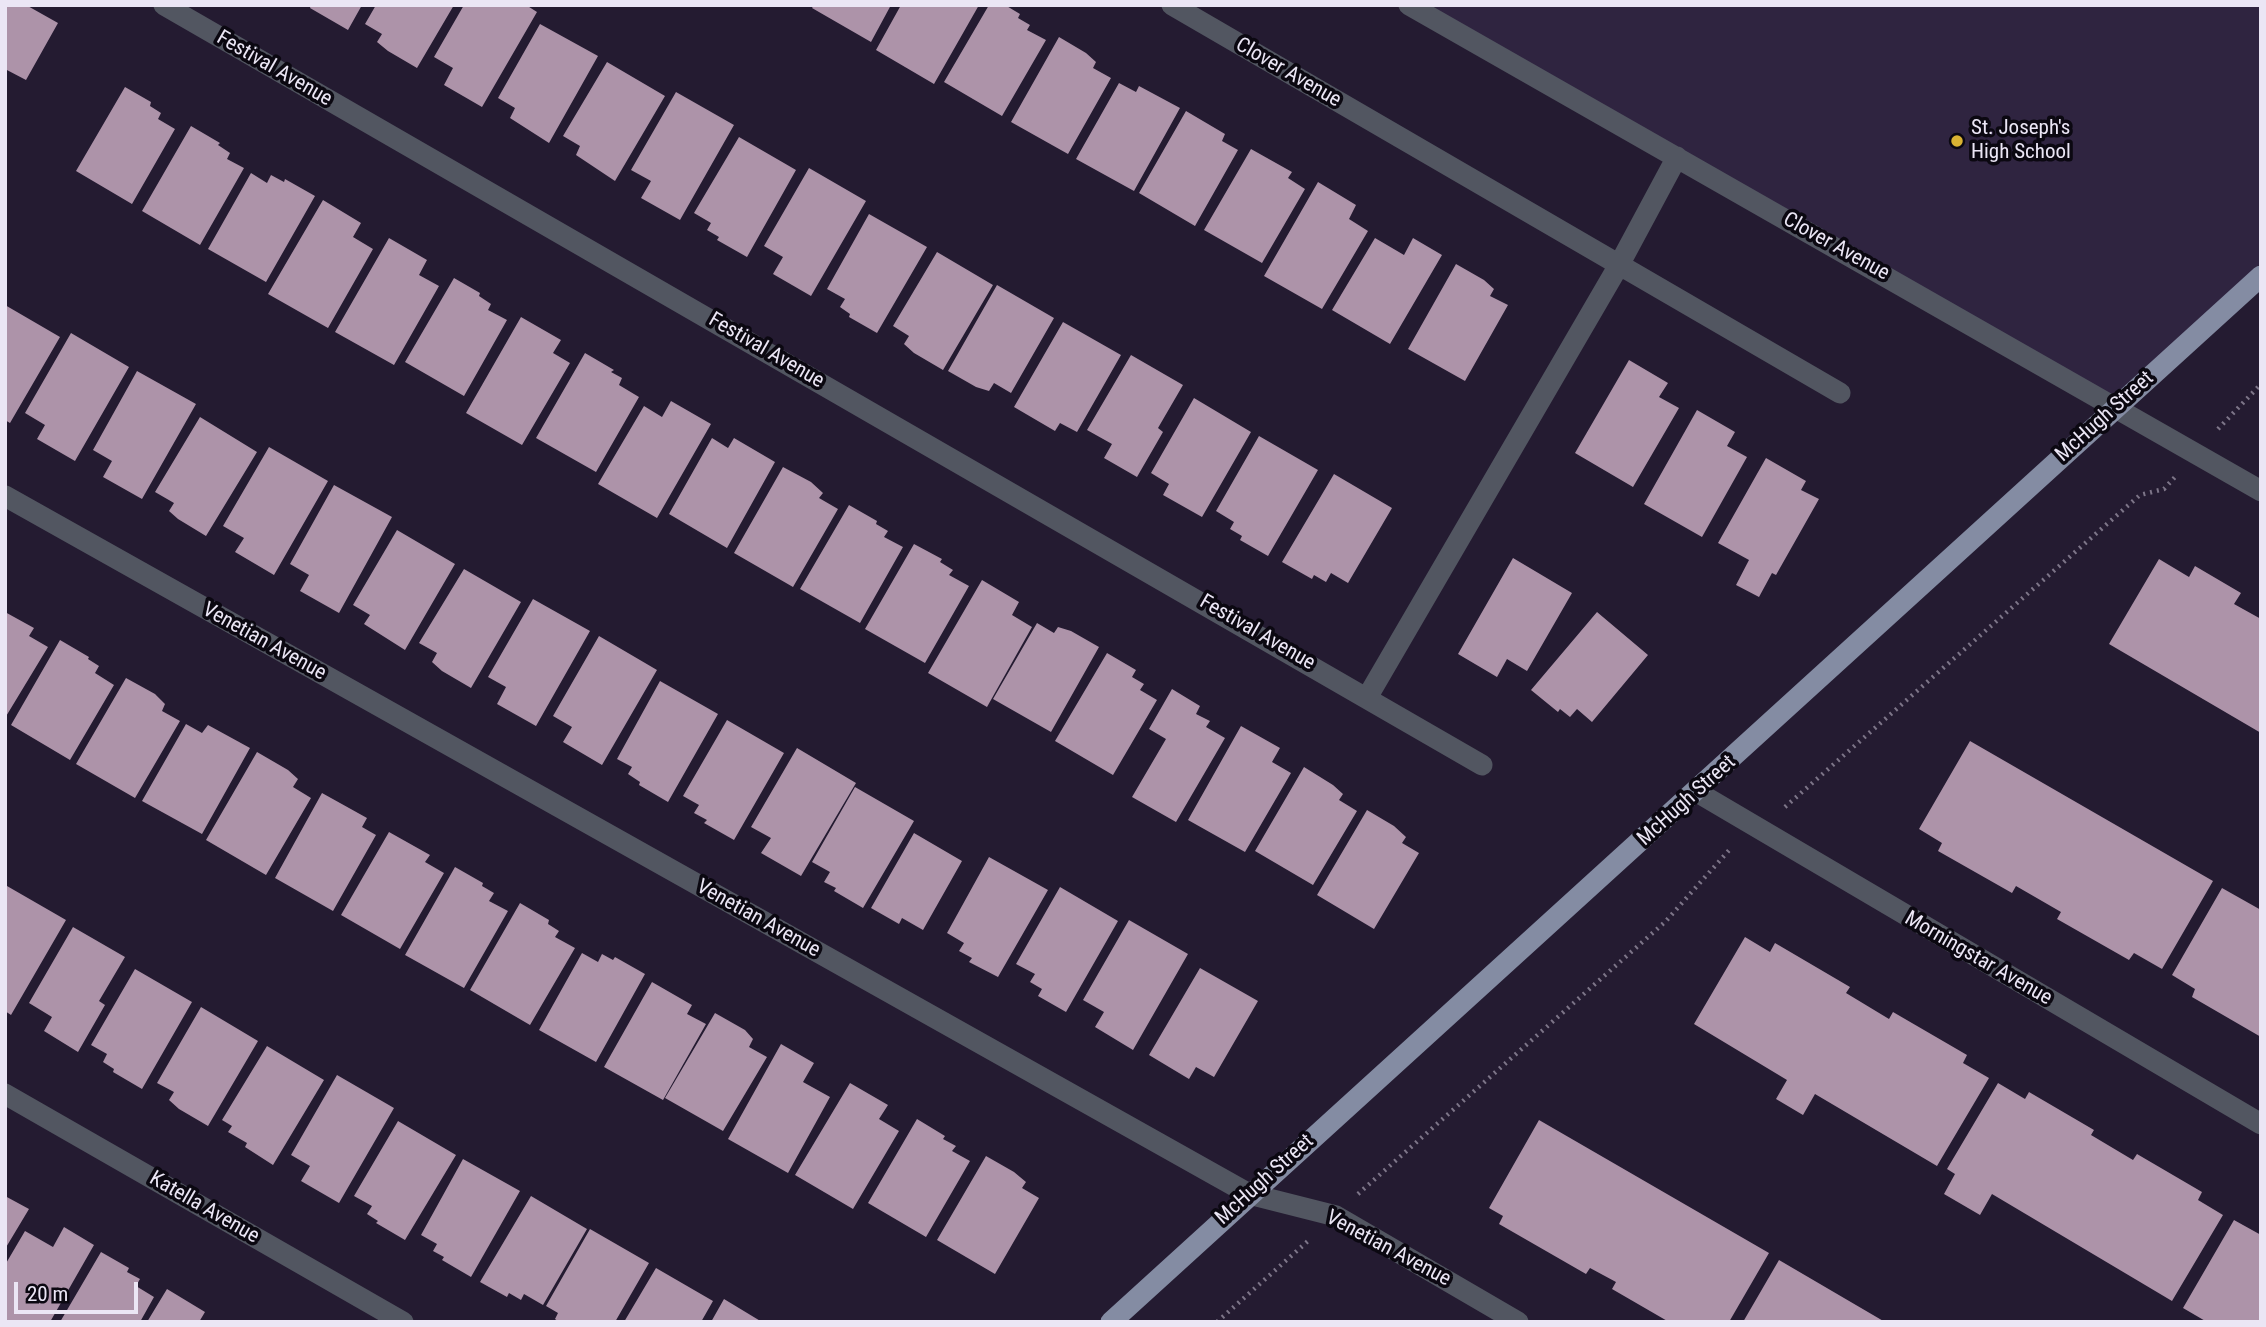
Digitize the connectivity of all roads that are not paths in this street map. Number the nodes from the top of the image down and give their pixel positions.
1 (163, 5) edge
2 (1172, 5) edge
3 (1409, 5) edge
4 (1677, 157) junction
5 (1619, 265) junction
6 (2261, 276) edge
7 (1840, 393) dead end
8 (2117, 406) junction
9 (2261, 491) edge
10 (5, 496) edge
11 (1368, 696) junction
12 (1482, 765) dead end
13 (1697, 792) junction
14 (5, 1094) edge
15 (2261, 1124) edge
16 (1249, 1195) junction
17 (403, 1322) edge
18 (1111, 1322) edge
19 (1518, 1322) edge

1 - 11 street, Festival Avenue
2 - 5 street, Clover Avenue
3 - 4 street, Clover Avenue
4 - 5 street
4 - 8 street, Clover Avenue
5 - 7 street, Clover Avenue
5 - 11 street
6 - 8 main road, McHugh Street
8 - 9 street, Clover Avenue
8 - 13 main road, McHugh Street
10 - 16 street, Venetian Avenue
11 - 12 street, Festival Avenue
13 - 15 street, Morningstar Avenue
13 - 16 main road, McHugh Street
14 - 17 street, Katella Avenue
16 - 18 main road, McHugh Street
16 - 19 street, Venetian Avenue

